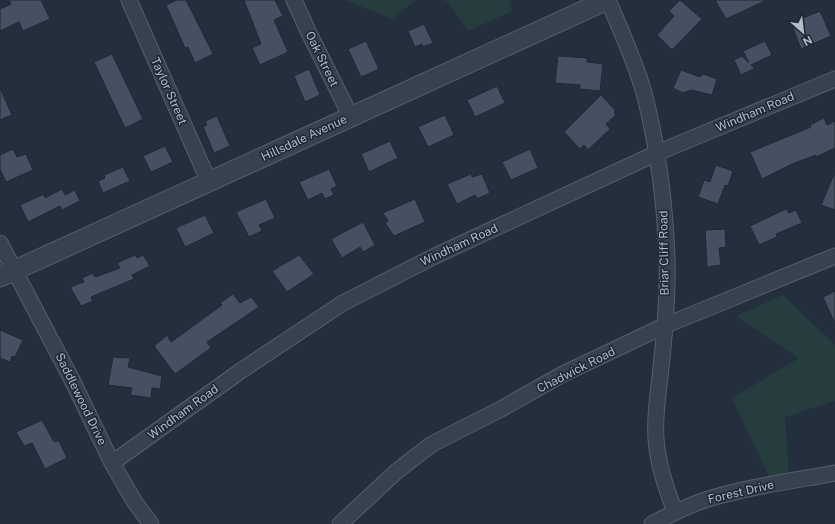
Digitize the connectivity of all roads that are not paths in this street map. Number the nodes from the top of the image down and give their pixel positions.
1 (129, 0) edge
2 (294, 0) edge
3 (608, 0) edge
4 (835, 78) edge
5 (351, 116) junction
6 (657, 153) junction
7 (209, 182) junction
8 (0, 243) edge
9 (835, 256) edge
10 (7, 274) edge
11 (664, 326) junction
12 (112, 463) junction
13 (835, 473) edge
14 (675, 512) junction
15 (151, 524) edge
16 (340, 524) edge
17 (652, 524) edge

1 - 7 street, Taylor Street
2 - 5 street, Oak Street
3 - 5 street, Hillsdale Avenue
3 - 6 street, Briar Cliff Road
4 - 6 street, Windham Road
5 - 7 street, Hillsdale Avenue
6 - 11 street, Briar Cliff Road
6 - 12 street, Windham Road
7 - 10 street, Hillsdale Avenue
8 - 10 street, Saddlewood Drive
9 - 11 street, Chadwick Road
10 - 12 street, Saddlewood Drive
11 - 14 street, Briar Cliff Road
11 - 16 street, Chadwick Road
12 - 15 street, Saddlewood Drive
13 - 14 street, Forest Drive
14 - 17 street, Forest Drive

